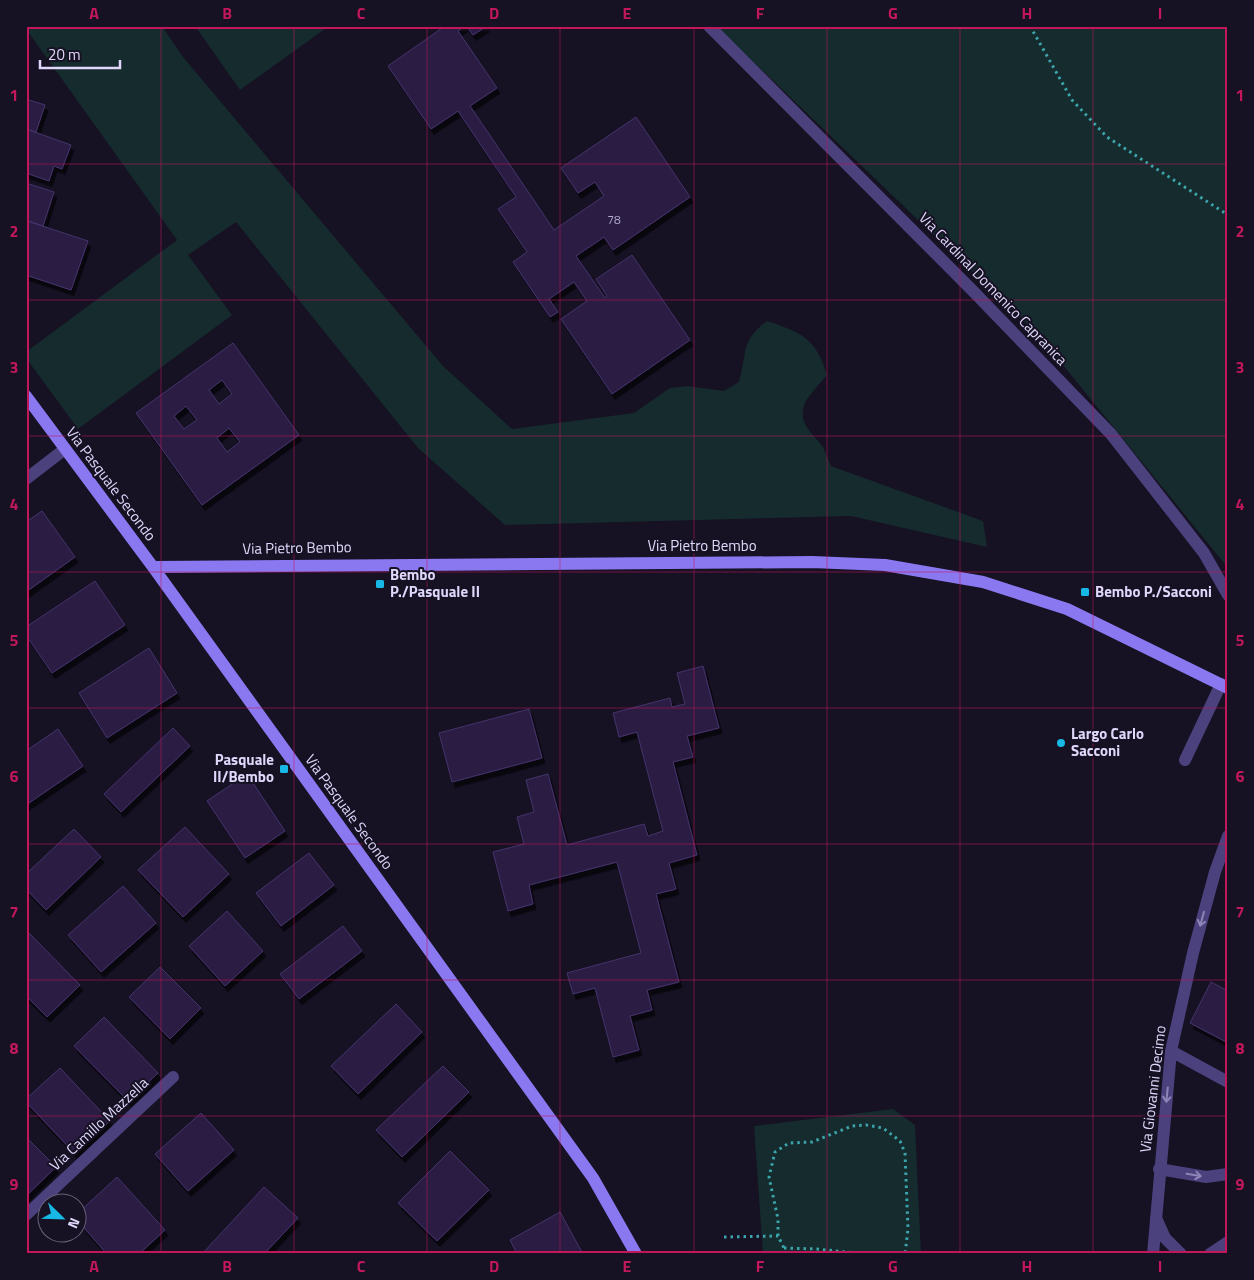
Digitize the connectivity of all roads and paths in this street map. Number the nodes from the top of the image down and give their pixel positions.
1 (709, 26) edge
2 (1030, 26) edge
3 (1228, 215) edge
4 (26, 396) edge
5 (65, 449) junction
6 (26, 479) edge
7 (153, 566) junction
8 (1228, 595) edge
9 (1224, 686) edge
10 (1185, 760) dead end
11 (1228, 836) edge
12 (1171, 1050) junction
13 (173, 1077) dead end
14 (1228, 1082) edge
15 (1159, 1169) junction
16 (1228, 1174) edge
17 (26, 1215) edge
18 (1155, 1216) junction
19 (778, 1236) junction
20 (724, 1237) dead end
21 (1228, 1242) edge
22 (784, 1248) junction
23 (636, 1254) edge
24 (784, 1254) edge
25 (864, 1254) edge
26 (905, 1254) edge
27 (1153, 1254) edge
28 (1181, 1254) edge
29 (1210, 1254) edge

1 - 8 street, Via Cardinal Domenico Capranica
2 - 3 path
4 - 5 street, Via Pasquale Secondo
5 - 6 street
5 - 7 street, Via Pasquale Secondo
7 - 9 street, Via Pietro Bembo
7 - 23 street, Via Pasquale Secondo
9 - 10 street
11 -> 12 street, Via Giovanni Decimo
12 - 14 street
12 -> 15 street, Via Giovanni Decimo
13 - 17 street, Via Camillo Mazzella
15 -> 16 street
15 - 18 street, Via Giovanni Decimo
18 - 27 street, Via Giovanni Decimo
18 - 28 street
19 - 20 path
19 - 22 path
19 - 26 path
21 - 29 street
22 - 24 path
22 - 25 path

